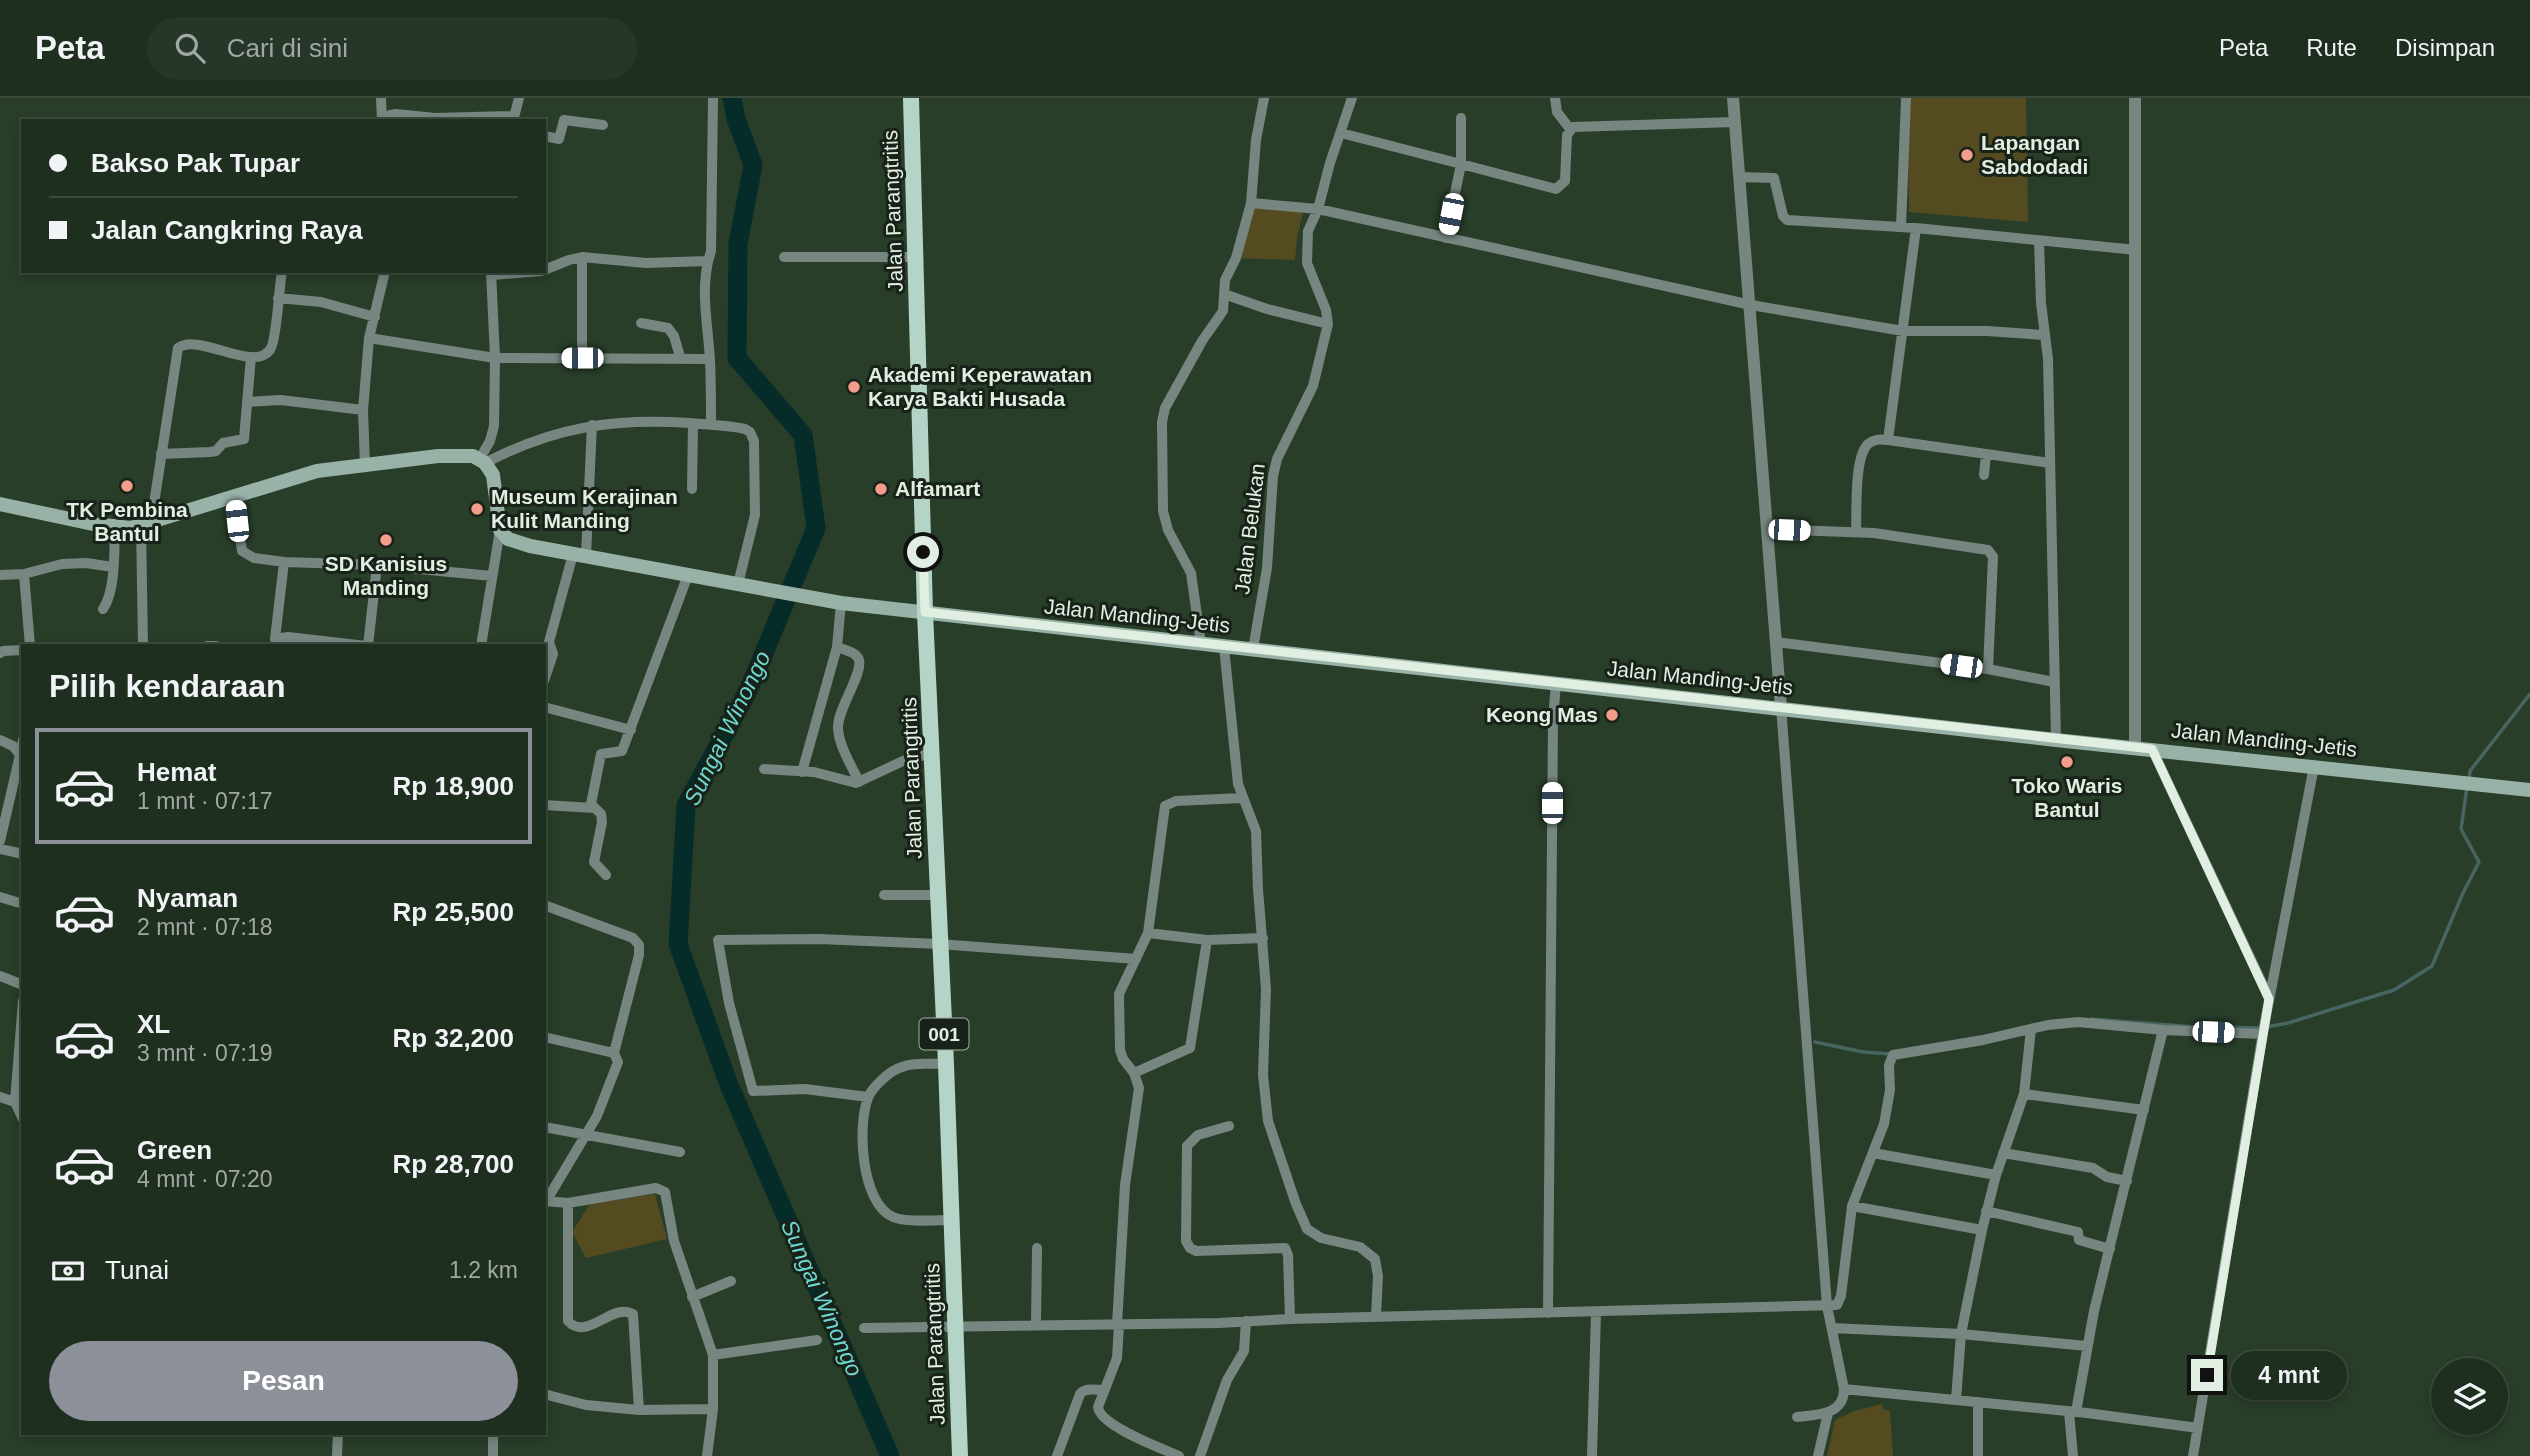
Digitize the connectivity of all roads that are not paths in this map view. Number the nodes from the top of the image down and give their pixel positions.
1 (381, 98) edge
2 (519, 98) edge
3 (713, 98) edge
4 (911, 98) edge
5 (1264, 98) edge
6 (1352, 98) edge
7 (1555, 98) edge
8 (1733, 98) edge
9 (1906, 98) edge
10 (2135, 98) edge
11 (513, 118) edge
12 (1461, 118) dead end
13 (382, 119) edge
14 (385, 119) edge
15 (1735, 122) junction
16 (603, 125) dead end
17 (1570, 129) junction
18 (1341, 133) junction
19 (546, 136) edge
20 (1461, 164) junction
21 (1739, 177) junction
22 (1251, 203) junction
23 (1318, 209) junction
24 (1901, 227) junction
25 (1916, 228) junction
26 (1446, 238) junction
27 (2039, 241) junction
28 (2136, 250) junction
29 (582, 257) junction
30 (784, 257) dead end
31 (915, 257) junction
32 (708, 261) junction
33 (546, 270) edge
34 (282, 273) edge
35 (385, 273) edge
36 (491, 273) edge
37 (1224, 294) junction
38 (278, 298) junction
39 (1751, 305) junction
40 (375, 317) junction
41 (641, 323) dead end
42 (1328, 324) junction
43 (1903, 331) junction
44 (2044, 335) junction
45 (369, 338) junction
46 (251, 357) junction
47 (680, 357) junction
48 (495, 358) junction
49 (582, 358) junction
50 (710, 359) junction
51 (247, 402) junction
52 (363, 410) junction
53 (694, 424) junction
54 (592, 425) junction
55 (711, 425) junction
56 (1888, 440) junction
57 (161, 454) junction
58 (1986, 454) junction
59 (482, 461) junction
60 (2050, 463) junction
61 (365, 466) junction
62 (1984, 475) dead end
63 (692, 489) dead end
64 (234, 496) junction
65 (0, 504) edge
66 (146, 525) junction
67 (115, 527) junction
68 (1767, 529) junction
69 (500, 530) junction
70 (1856, 532) junction
71 (580, 555) junction
72 (284, 562) junction
73 (377, 565) junction
74 (113, 567) junction
75 (24, 574) junction
76 (0, 575) edge
77 (688, 575) junction
78 (492, 576) junction
79 (738, 584) junction
80 (841, 603) junction
81 (103, 609) dead end
82 (925, 612) junction
83 (271, 642) edge
84 (304, 642) edge
85 (1776, 642) junction
86 (30, 644) edge
87 (143, 644) edge
88 (336, 644) edge
89 (367, 644) edge
90 (481, 644) edge
91 (1201, 645) junction
92 (837, 647) junction
93 (1224, 647) junction
94 (1253, 649) junction
95 (21, 650) edge
96 (0, 653) edge
97 (1988, 669) junction
98 (546, 675) edge
99 (2054, 682) junction
100 (1556, 683) junction
101 (1782, 707) junction
102 (546, 708) edge
103 (631, 730) junction
104 (0, 740) edge
105 (2056, 740) junction
106 (2135, 747) junction
107 (2152, 749) junction
108 (932, 753) junction
109 (21, 755) edge
110 (2315, 766) junction
111 (764, 769) dead end
112 (802, 772) junction
113 (859, 782) junction
114 (2530, 790) edge
115 (1242, 797) junction
116 (546, 805) edge
117 (594, 808) junction
118 (0, 841) edge
119 (0, 849) edge
120 (21, 854) edge
121 (606, 875) dead end
122 (884, 895) dead end
123 (938, 895) junction
124 (0, 897) edge
125 (21, 903) edge
126 (546, 906) edge
127 (1148, 933) junction
128 (1263, 938) junction
129 (1207, 940) junction
130 (939, 944) junction
131 (1136, 959) junction
132 (0, 976) edge
133 (21, 984) edge
134 (2269, 999) junction
135 (2031, 1029) junction
136 (2163, 1030) junction
137 (2263, 1030) junction
138 (546, 1037) edge
139 (21, 1043) edge
140 (614, 1054) junction
141 (946, 1064) junction
142 (1134, 1073) junction
143 (2024, 1094) junction
144 (0, 1097) edge
145 (868, 1097) junction
146 (15, 1102) junction
147 (2144, 1110) junction
148 (21, 1115) edge
149 (1229, 1126) dead end
150 (546, 1127) edge
151 (586, 1136) junction
152 (680, 1152) dead end
153 (1873, 1153) junction
154 (2003, 1153) junction
155 (1996, 1175) junction
156 (2127, 1181) junction
157 (546, 1201) edge
158 (546, 1203) edge
159 (568, 1203) junction
160 (1852, 1206) junction
161 (1986, 1211) junction
162 (952, 1220) junction
163 (1982, 1230) junction
164 (1037, 1248) dead end
165 (2110, 1249) junction
166 (731, 1282) dead end
167 (692, 1297) junction
168 (1827, 1306) junction
169 (1596, 1312) junction
170 (1548, 1313) junction
171 (1376, 1316) junction
172 (1290, 1319) junction
173 (1246, 1321) junction
174 (1036, 1324) junction
175 (1118, 1325) junction
176 (955, 1326) junction
177 (864, 1328) dead end
178 (1832, 1328) junction
179 (1961, 1334) junction
180 (817, 1340) dead end
181 (2087, 1346) junction
182 (713, 1355) junction
183 (1844, 1389) junction
184 (1104, 1390) junction
185 (546, 1395) edge
186 (1956, 1400) junction
187 (1978, 1402) junction
188 (713, 1409) junction
189 (639, 1410) junction
190 (2073, 1412) junction
191 (1828, 1413) junction
192 (1797, 1417) dead end
193 (2198, 1428) junction
194 (338, 1435) edge
195 (493, 1435) edge
196 (337, 1456) edge
197 (493, 1456) edge
198 (707, 1456) edge
199 (960, 1456) edge
200 (1057, 1456) edge
201 (1179, 1456) edge
202 (1200, 1456) edge
203 (1592, 1456) edge
204 (1818, 1456) edge
205 (1978, 1456) edge
206 (2073, 1456) edge
207 (2193, 1456) edge

1 - 13 street
2 - 11 street
3 - 32 street
4 - 31 main road, Jalan Parangtritis / 001
5 - 22 street
6 - 18 street
7 - 17 street
8 - 15 street
9 - 24 street
10 - 28 street
11 - 14 street
12 - 20 street
15 - 17 street
15 - 21 street
16 - 19 street
17 - 20 street
18 - 20 street
18 - 23 street
20 - 26 street
21 - 24 street
21 - 39 street
22 - 23 street
22 - 37 street
23 - 26 street
23 - 42 street
24 - 25 street
25 - 27 street
25 - 43 street
26 - 39 street
27 - 28 street
27 - 44 street
28 - 106 street
29 - 32 street
29 - 33 street
29 - 49 street
30 - 31 street
31 - 82 main road, Jalan Parangtritis / 001
32 - 50 street
34 - 38 street
35 - 40 street
36 - 48 street
37 - 42 street
37 - 91 street
38 - 40 street
38 - 46 street
39 - 43 street
39 - 68 street
40 - 45 street
41 - 47 street
42 - 94 street, Jalan Belukan
43 - 44 street
43 - 56 street
44 - 60 street
45 - 48 street
45 - 52 street
46 - 51 street
46 - 57 street
47 - 49 street
47 - 50 street
48 - 49 street
48 - 59 street
50 - 55 street
51 - 52 street
51 - 57 street
52 - 61 street
53 - 54 street
53 - 55 street
53 - 63 street
54 - 59 street
54 - 71 street
55 - 79 street
56 - 58 street
56 - 70 street
57 - 66 street
58 - 60 street
58 - 62 street
59 - 61 main road
59 - 69 main road
60 - 99 street
61 - 64 main road
64 - 66 main road
64 - 72 street
65 - 67 main road
66 - 67 main road
66 - 87 street
67 - 74 street
68 - 70 street
68 - 85 street
69 - 71 main road, Jalan Manding-Jetis
69 - 78 street
70 - 97 street
71 - 77 main road, Jalan Manding-Jetis
71 - 98 street
72 - 73 street
72 - 83 street
73 - 78 street
73 - 89 street
74 - 75 street
74 - 81 street
75 - 76 street
75 - 86 street
77 - 79 main road, Jalan Manding-Jetis
77 - 103 street
78 - 90 street
79 - 80 main road, Jalan Manding-Jetis
80 - 82 main road, Jalan Manding-Jetis
80 - 92 street
82 - 91 main road, Jalan Manding-Jetis
82 - 108 main road, Jalan Parangtritis / 001
83 - 84 street
84 - 88 street
85 - 97 street
85 - 101 street
91 - 93 main road, Jalan Manding-Jetis
92 - 112 street
92 - 113 street
93 - 94 main road, Jalan Manding-Jetis
93 - 115 street
94 - 100 main road, Jalan Manding-Jetis
95 - 96 street
97 - 99 street
99 - 105 street
100 - 101 main road, Jalan Manding-Jetis
100 - 170 street
101 - 105 main road, Jalan Manding-Jetis
101 - 168 street
102 - 103 street
103 - 117 street
104 - 109 street
105 - 106 main road, Jalan Manding-Jetis
106 - 107 main road, Jalan Manding-Jetis
107 - 110 main road, Jalan Manding-Jetis
107 - 134 street
108 - 113 street
108 - 123 main road, Jalan Parangtritis / 001
109 - 118 street
110 - 114 main road, Jalan Manding-Jetis
110 - 134 street
111 - 112 street
112 - 113 street
115 - 127 street
115 - 128 street
116 - 117 street
117 - 121 street
119 - 120 street
122 - 123 street
123 - 130 main road, Jalan Parangtritis / 001
124 - 125 street
126 - 140 street
127 - 129 street
127 - 131 street
128 - 129 street
128 - 171 street
129 - 142 street
130 - 131 street
130 - 141 main road, Jalan Parangtritis / 001
130 - 145 street
131 - 142 street
132 - 133 street
134 - 137 street
135 - 136 street
135 - 143 street
135 - 153 street
136 - 137 street
136 - 147 street
137 - 193 street
138 - 140 street
139 - 146 street
140 - 151 street
141 - 145 street
141 - 162 main road, Jalan Parangtritis / 001
142 - 175 street
143 - 147 street
143 - 154 street
144 - 146 street
145 - 162 street
146 - 148 street
147 - 156 street
149 - 172 street
150 - 151 street
151 - 152 street
151 - 157 street
153 - 155 street
153 - 160 street
154 - 155 street
154 - 156 street
155 - 161 street
156 - 165 street
158 - 159 street
159 - 167 street
159 - 189 street
160 - 163 street
160 - 168 street
161 - 163 street
161 - 165 street
162 - 176 main road, Jalan Parangtritis / 001
163 - 179 street
164 - 174 street
165 - 181 street
166 - 167 street
167 - 182 street
168 - 169 street
168 - 178 street
169 - 170 street
169 - 203 street
170 - 171 street
171 - 172 street
172 - 173 street
173 - 175 street
173 - 202 street
174 - 175 street
174 - 176 street
175 - 184 street
176 - 177 street
176 - 199 main road, Jalan Parangtritis / 001
178 - 179 street
178 - 183 street
179 - 181 street
179 - 186 street
180 - 182 street
181 - 190 street
182 - 188 street
183 - 186 street
183 - 191 street
184 - 200 street
184 - 201 street
185 - 189 street
186 - 187 street
187 - 190 street
187 - 205 street
188 - 189 street
188 - 198 street
190 - 193 street
190 - 206 street
191 - 192 street
191 - 204 street
193 - 207 street
194 - 196 street
195 - 197 street

